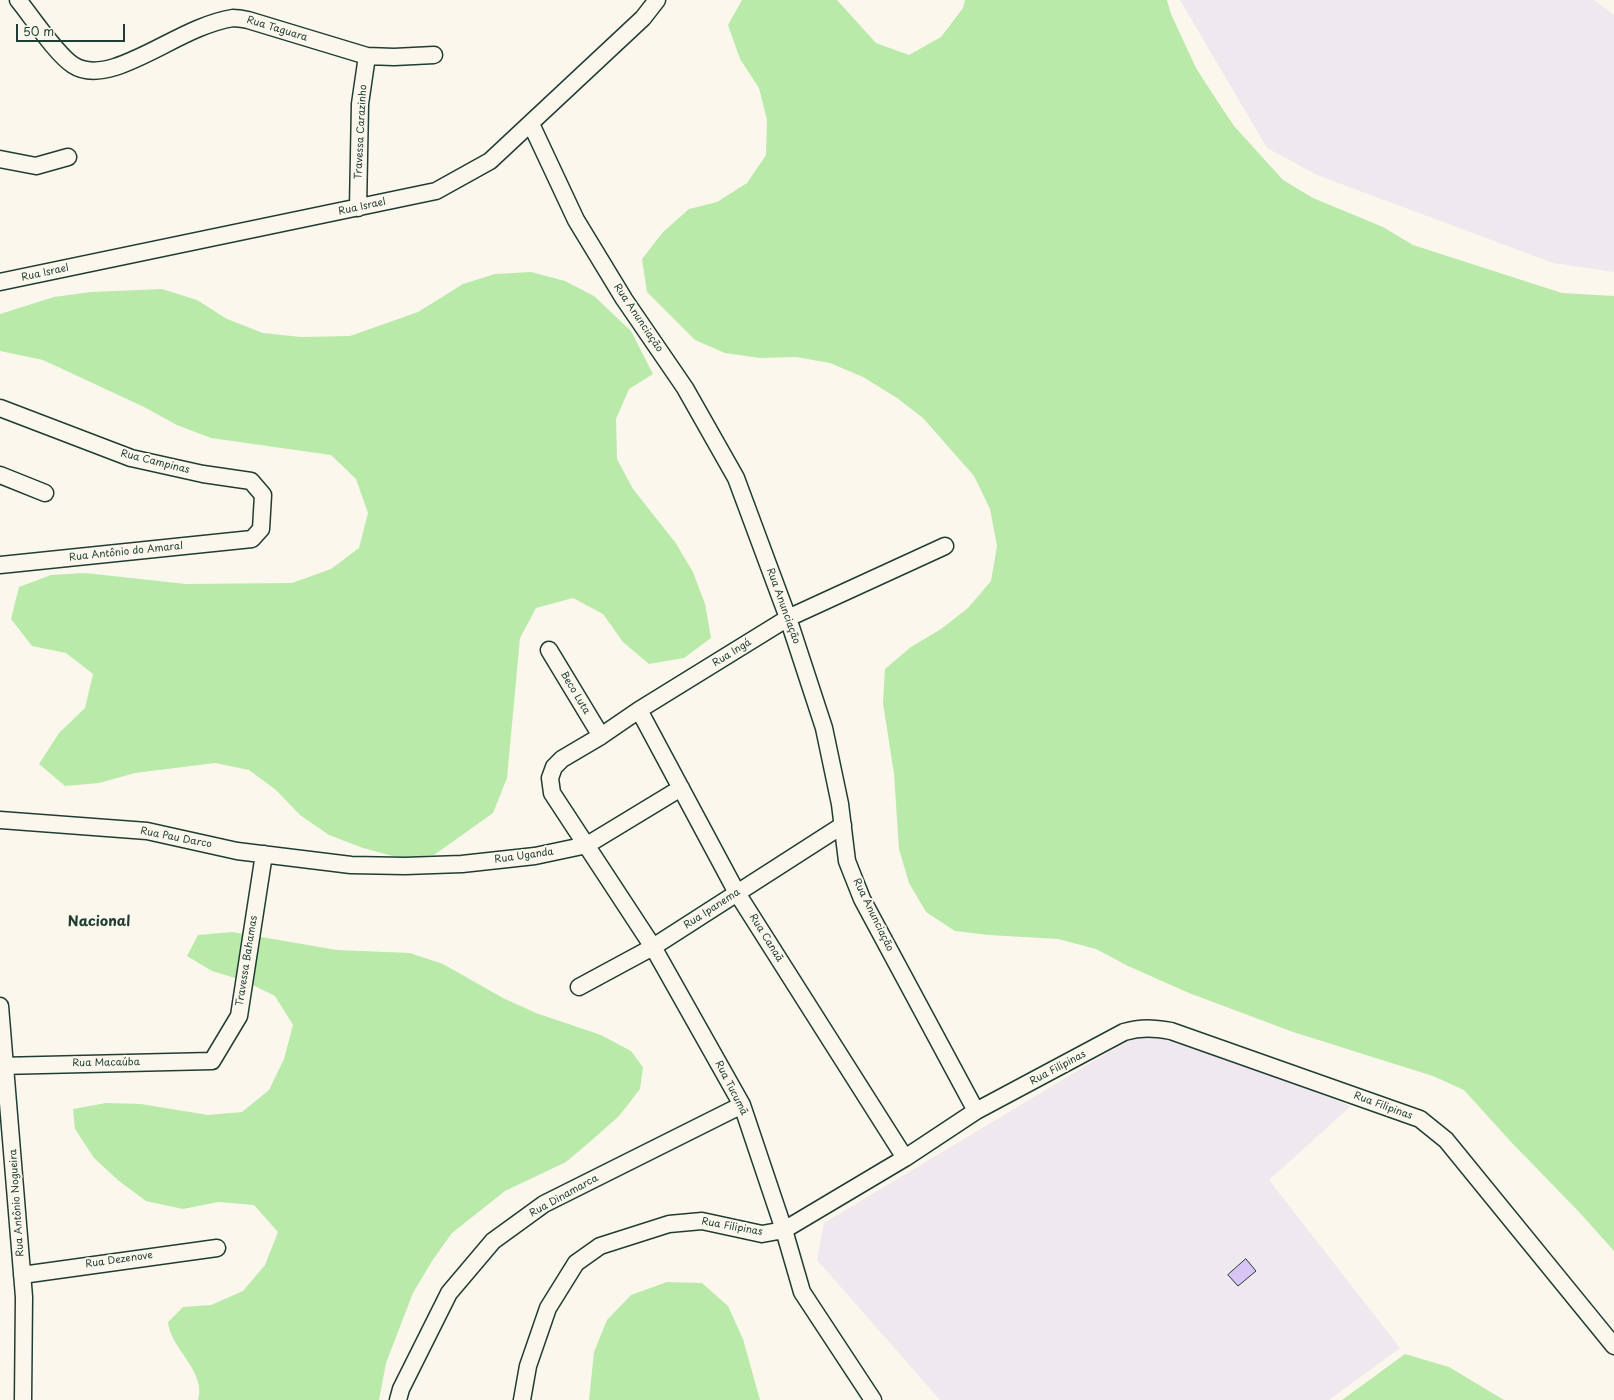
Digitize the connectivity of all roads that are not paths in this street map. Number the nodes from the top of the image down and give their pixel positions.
1 (18, 0) edge
2 (657, 0) edge
3 (434, 55) dead end
4 (367, 56) junction
5 (531, 124) junction
6 (68, 157) dead end
7 (0, 159) edge
8 (358, 208) junction
9 (0, 282) edge
10 (0, 408) edge
11 (0, 475) edge
12 (45, 493) dead end
13 (252, 539) joint
14 (946, 546) dead end
15 (0, 565) edge
16 (788, 618) junction
17 (549, 650) dead end
18 (639, 710) junction
19 (601, 736) junction
20 (681, 788) junction
21 (552, 793) joint
22 (0, 820) edge
23 (843, 825) junction
24 (587, 845) junction
25 (264, 854) junction
26 (351, 865) joint
27 (737, 893) junction
28 (653, 947) junction
29 (579, 988) dead end
30 (0, 1006) edge
31 (212, 1061) joint
32 (3, 1065) edge
33 (742, 1105) junction
34 (976, 1111) junction
35 (905, 1158) junction
36 (784, 1230) junction
37 (217, 1248) dead end
38 (22, 1275) junction
39 (1614, 1346) edge
40 (23, 1400) edge
41 (398, 1400) edge
42 (522, 1400) edge
43 (873, 1400) edge

1 - 4 street, Rua Taguara
2 - 5 street, Rua Israel
3 - 4 street, Rua Taguara
4 - 8 street, Travessa Carazinho
5 - 8 street, Rua Israel
5 - 16 street, Rua Anunciação
6 - 7 street
8 - 9 street, Rua Israel
10 - 13 street, Rua Campinas
11 - 12 street
13 - 15 street, Rua Antônio do Amaral
14 - 16 street, Rua Ingá
16 - 18 street, Rua Ingá
16 - 23 street, Rua Anunciação
17 - 19 street, Beco Luta
18 - 19 street, Rua Ingá
18 - 20 street, Rua Canaã
19 - 21 street, Rua Ingá
20 - 24 street, Rua Uganda
20 - 27 street, Rua Canaã
21 - 24 street, Rua Tucumã
22 - 25 street, Rua Pau Darco
23 - 27 street, Rua Ipanema
23 - 34 street, Rua Anunciação
24 - 26 street, Rua Uganda
24 - 28 street, Rua Tucumã
25 - 26 street, Rua Pau Darco
25 - 31 street, Travessa Bahamas
27 - 28 street, Rua Ipanema
27 - 35 street, Rua Canaã
28 - 29 street, Rua Ipanema
28 - 33 street, Rua Tucumã
30 - 32 street, Rua Antônio Nogueira
31 - 32 street, Rua Macaúba
32 - 38 street, Rua Antônio Nogueira
33 - 36 street, Rua Tucumã
33 - 41 street, Rua Dinamarca
34 - 35 street, Rua Filipinas
34 - 39 street, Rua Filipinas
35 - 36 street, Rua Filipinas
36 - 42 street, Rua Filipinas
36 - 43 street, Rua Tucumã
37 - 38 street, Rua Dezenove
38 - 40 street, Rua Antônio Nogueira

